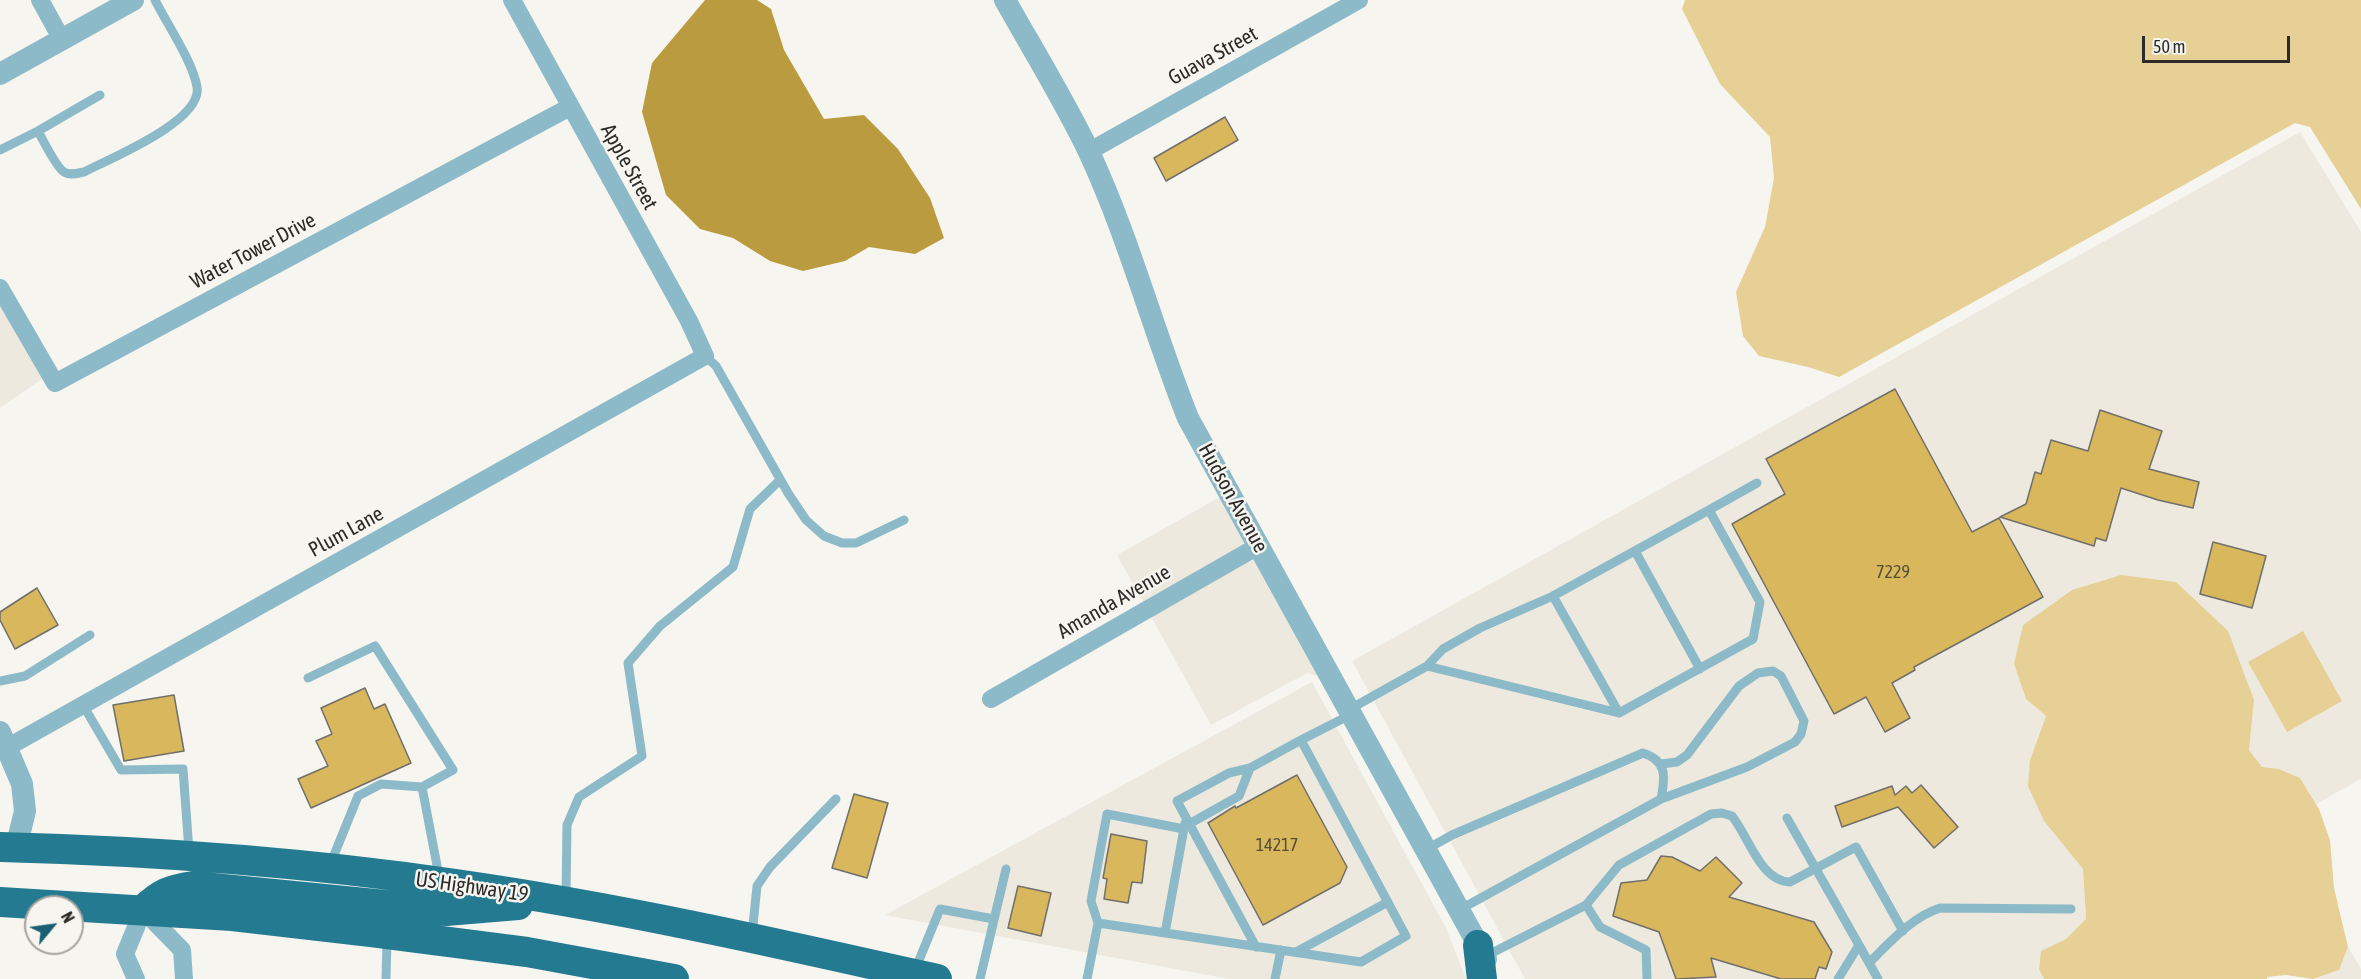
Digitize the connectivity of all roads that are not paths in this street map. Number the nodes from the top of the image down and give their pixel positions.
1 (40, 0) edge
2 (133, 0) edge
3 (155, 0) edge
4 (512, 0) edge
5 (1005, 0) edge
6 (1359, 0) edge
7 (62, 38) junction
8 (0, 74) edge
9 (100, 95) dead end
10 (570, 107) junction
11 (38, 131) junction
12 (0, 150) edge
13 (1088, 152) junction
14 (0, 288) edge
15 (705, 356) junction
16 (780, 480) junction
17 (1757, 483) dead end
18 (1709, 510) junction
19 (904, 520) dead end
20 (1260, 545) junction
21 (1635, 551) junction
22 (1553, 596) junction
23 (90, 635) dead end
24 (1427, 666) junction
25 (1700, 669) junction
26 (308, 678) dead end
27 (0, 681) edge
28 (991, 699) dead end
29 (83, 705) junction
30 (1351, 712) junction
31 (1618, 714) junction
32 (4, 740) edge
33 (1301, 740) junction
34 (1661, 764) junction
35 (1250, 768) junction
36 (423, 787) junction
37 (836, 799) dead end
38 (1660, 800) junction
39 (1787, 818) dead end
40 (1187, 824) junction
41 (1425, 849) junction
42 (5, 854) edge
43 (189, 856) junction
44 (329, 869) junction
45 (1006, 869) dead end
46 (1816, 869) junction
47 (440, 882) junction
48 (0, 902) edge
49 (566, 902) junction
50 (1388, 902) junction
51 (1586, 906) junction
52 (2070, 909) dead end
53 (143, 910) junction
54 (1459, 910) junction
55 (994, 919) junction
56 (1098, 923) junction
57 (1903, 931) junction
58 (1165, 933) junction
59 (387, 934) junction
60 (752, 938) junction
61 (1859, 945) junction
62 (1256, 946) junction
63 (1281, 950) junction
64 (1296, 952) junction
65 (1481, 960) edge
66 (1869, 963) junction
67 (925, 976) edge
68 (658, 977) edge
69 (136, 979) edge
70 (184, 979) edge
71 (386, 979) edge
72 (980, 979) edge
73 (1087, 979) edge
74 (1275, 979) edge
75 (1496, 979) edge
76 (1647, 979) edge
77 (1838, 979) edge
78 (1878, 979) edge

1 - 7 street
2 - 7 street
3 - 11 lane
4 - 10 street, Apple Street
5 - 13 street, Hudson Avenue
6 - 13 street, Guava Street
7 - 8 street
9 - 11 lane
10 - 14 street, Water Tower Drive
10 - 15 street, Apple Street
11 - 12 lane
13 - 20 street, Hudson Avenue
15 - 16 lane
15 - 29 street, Plum Lane
16 - 19 lane
16 - 49 lane
17 - 18 lane
18 - 21 lane
18 - 25 lane
20 - 28 street, Amanda Avenue
20 - 30 street, Hudson Avenue
21 - 22 lane
21 - 25 lane
22 - 24 lane
22 - 31 lane
23 - 27 lane
24 - 30 lane
24 - 31 lane
25 - 31 lane
26 - 36 lane
29 - 32 street, Plum Lane
29 - 43 lane
30 - 33 lane
30 - 41 street, Hudson Avenue
32 - 42 street
33 - 35 lane
33 - 50 lane
34 - 38 lane
34 - 38 lane
34 - 41 lane
35 - 40 lane
35 - 40 lane
36 - 44 lane
36 - 47 lane
37 - 60 lane
38 - 54 lane
39 - 46 lane
40 - 56 lane
40 - 58 lane
40 - 62 lane
41 - 54 street, Hudson Avenue
42 - 43 highway, US Highway 19
43 - 44 highway, US Highway 19
44 - 47 highway, US Highway 19
45 - 55 lane
46 - 51 lane
46 - 57 lane
46 - 61 lane
47 - 49 highway, US Highway 19
48 - 53 highway
49 - 53 highway
49 - 60 highway, US Highway 19
50 - 64 lane
50 - 64 lane
51 - 65 lane
51 - 76 lane
52 - 57 lane
53 - 59 highway
53 - 69 street
53 - 70 street
54 - 65 street, Hudson Avenue
55 - 67 lane
55 - 72 lane
56 - 58 lane
56 - 73 lane
57 - 66 lane
58 - 62 lane
59 - 68 highway
59 - 71 lane
60 - 67 highway, US Highway 19
61 - 66 lane
61 - 77 lane
62 - 63 lane
63 - 64 lane
63 - 74 lane
65 - 75 street, Hudson Avenue
66 - 78 lane

